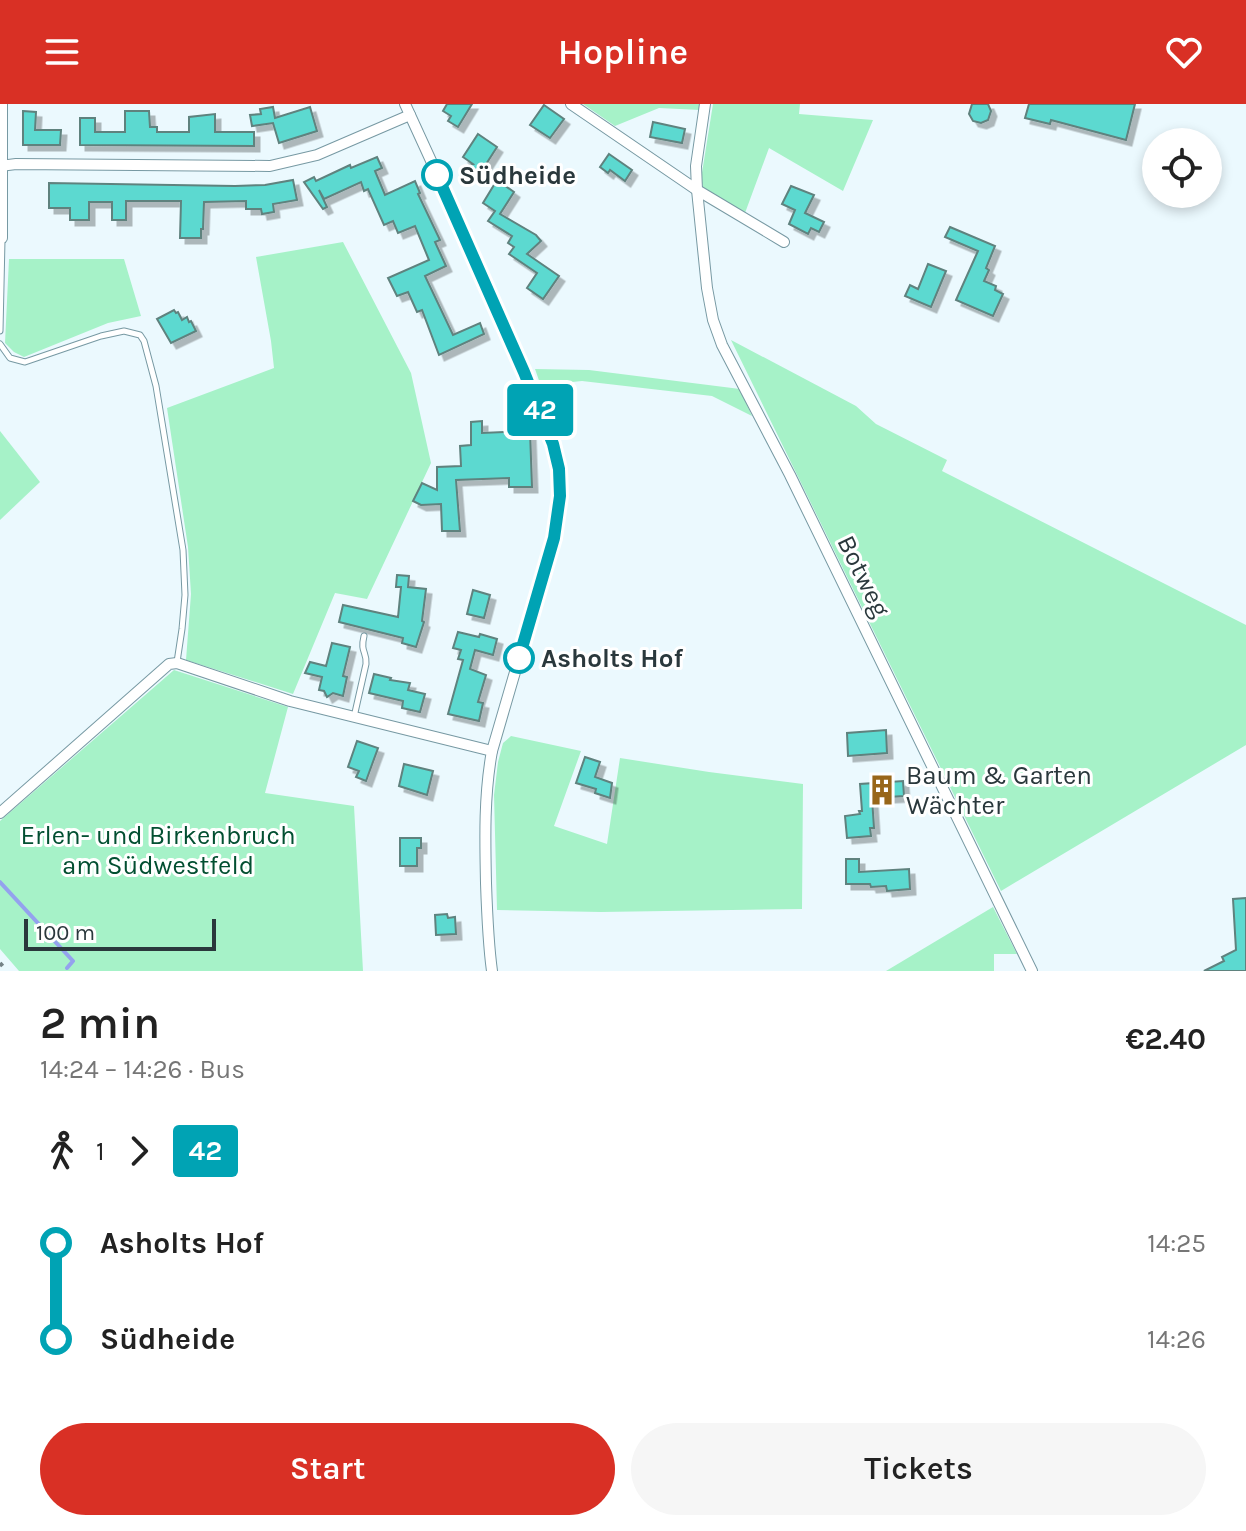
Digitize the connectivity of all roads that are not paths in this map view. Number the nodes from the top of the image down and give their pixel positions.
1 (2, 104) edge
2 (405, 104) edge
3 (571, 104) edge
4 (705, 104) edge
5 (410, 115) junction
6 (1, 166) edge
7 (697, 190) junction
8 (2, 238) joint
9 (784, 242) dead end
10 (0, 331) edge
11 (0, 344) edge
12 (364, 636) dead end
13 (177, 663) junction
14 (354, 718) junction
15 (492, 751) junction
16 (0, 813) edge
17 (492, 971) edge
18 (1032, 971) edge

1 - 6 street
2 - 5 street
3 - 7 street
4 - 7 street, Botweg
5 - 6 street
5 - 15 street
6 - 8 street
7 - 9 street
7 - 18 street, Botweg
8 - 10 lane
11 - 13 lane
12 - 14 lane
13 - 14 street
13 - 16 street
14 - 15 street
15 - 17 street

